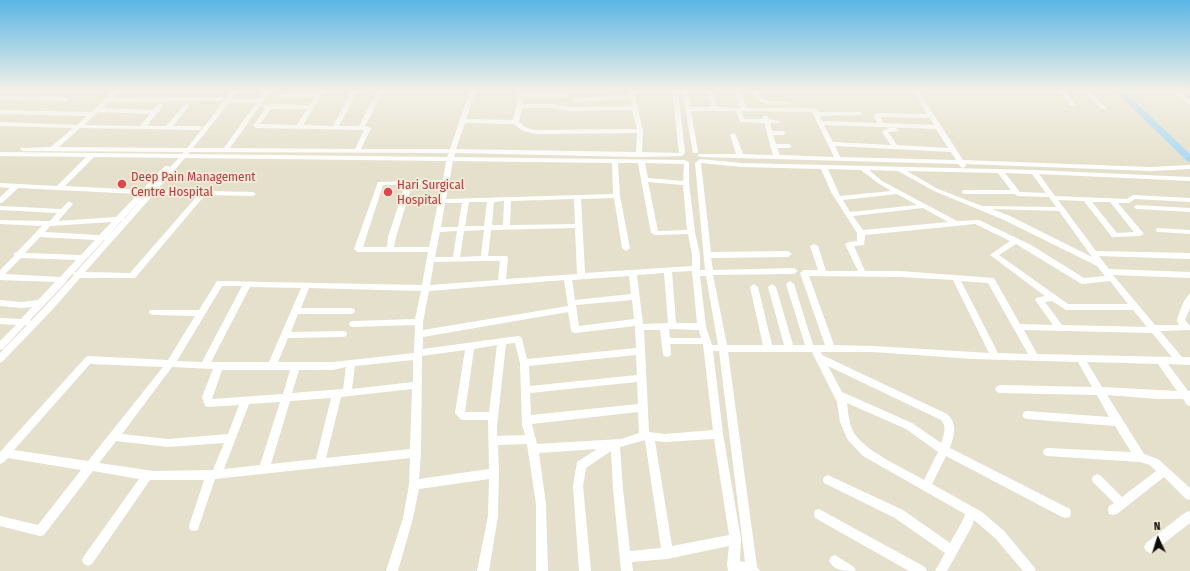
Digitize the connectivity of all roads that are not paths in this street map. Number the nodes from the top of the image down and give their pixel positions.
1 (932, 116) edge
2 (89, 117) edge
3 (152, 117) edge
4 (178, 117) edge
5 (209, 117) edge
6 (211, 117) edge
7 (249, 117) edge
8 (262, 117) edge
9 (305, 117) edge
10 (342, 117) edge
11 (367, 117) edge
12 (464, 117) edge
13 (517, 117) edge
14 (636, 117) edge
15 (677, 117) edge
16 (690, 117) edge
17 (742, 117) edge
18 (817, 117) edge
19 (861, 117) edge
20 (877, 117) edge
21 (1146, 117) edge
22 (1155, 117) edge
23 (765, 119) junction
24 (462, 121) junction
25 (516, 122) junction
26 (777, 122) dead end
27 (864, 122) dead end
28 (821, 123) junction
29 (880, 123) dead end
30 (0, 124) edge
31 (243, 126) junction
32 (256, 126) junction
33 (77, 127) junction
34 (298, 127) junction
35 (938, 127) junction
36 (142, 128) junction
37 (168, 128) junction
38 (199, 128) junction
39 (336, 128) junction
40 (361, 128) junction
41 (640, 131) junction
42 (913, 131) dead end
43 (769, 133) junction
44 (783, 133) dead end
45 (733, 135) dead end
46 (830, 144) junction
47 (1186, 145) edge
48 (773, 146) junction
49 (788, 146) dead end
50 (895, 147) junction
51 (0, 148) edge
52 (53, 149) junction
53 (226, 150) junction
54 (953, 150) junction
55 (1190, 150) edge
56 (357, 151) junction
57 (0, 154) edge
58 (182, 154) junction
59 (639, 154) junction
60 (681, 154) junction
61 (92, 155) junction
62 (451, 155) junction
63 (740, 156) junction
64 (777, 157) junction
65 (698, 158) junction
66 (838, 159) junction
67 (1190, 159) edge
68 (615, 162) junction
69 (641, 162) junction
70 (961, 162) junction
71 (685, 163) junction
72 (824, 167) junction
73 (1190, 167) edge
74 (863, 168) junction
75 (898, 169) junction
76 (966, 171) junction
77 (1001, 172) junction
78 (1034, 172) junction
79 (1190, 179) edge
80 (645, 180) junction
81 (445, 182) junction
82 (409, 183) junction
83 (686, 183) junction
84 (0, 185) edge
85 (17, 186) junction
86 (60, 187) junction
87 (148, 192) junction
88 (899, 192) junction
89 (964, 192) dead end
90 (1016, 192) junction
91 (203, 193) junction
92 (253, 194) dead end
93 (617, 196) junction
94 (1052, 196) junction
95 (577, 198) junction
96 (838, 198) junction
97 (508, 199) junction
98 (0, 200) edge
99 (466, 200) junction
100 (491, 200) junction
101 (1087, 200) junction
102 (1190, 200) edge
103 (441, 201) junction
104 (1113, 201) junction
105 (70, 204) dead end
106 (925, 206) junction
107 (978, 206) junction
108 (1138, 207) dead end
109 (0, 208) edge
110 (1061, 209) junction
111 (1190, 210) edge
112 (62, 211) junction
113 (848, 214) junction
114 (127, 219) junction
115 (118, 220) junction
116 (0, 222) edge
117 (956, 223) junction
118 (50, 224) junction
119 (578, 226) junction
120 (506, 227) junction
121 (488, 228) junction
122 (436, 230) junction
123 (461, 230) junction
124 (1160, 230) dead end
125 (691, 232) junction
126 (1190, 232) edge
127 (861, 233) junction
128 (38, 234) junction
129 (102, 238) junction
130 (1015, 241) junction
131 (814, 246) dead end
132 (626, 248) dead end
133 (390, 250) junction
134 (432, 250) junction
135 (1093, 253) junction
136 (788, 254) dead end
137 (18, 255) junction
138 (707, 255) junction
139 (1190, 256) edge
140 (82, 258) junction
141 (484, 259) junction
142 (430, 260) junction
143 (456, 260) junction
144 (1100, 264) junction
145 (668, 271) junction
146 (696, 271) junction
147 (794, 271) dead end
148 (633, 273) junction
149 (709, 273) junction
150 (823, 273) junction
151 (863, 274) junction
152 (79, 275) junction
153 (1110, 275) junction
154 (1190, 275) edge
155 (0, 276) edge
156 (581, 276) junction
157 (66, 277) junction
158 (568, 278) junction
159 (956, 278) junction
160 (502, 282) junction
161 (247, 284) junction
162 (790, 284) dead end
163 (306, 286) junction
164 (754, 287) dead end
165 (772, 287) dead end
166 (425, 288) junction
167 (636, 297) junction
168 (1190, 297) edge
169 (1054, 298) junction
170 (42, 303) junction
171 (0, 304) edge
172 (572, 306) junction
173 (1136, 307) junction
174 (351, 310) dead end
175 (295, 311) junction
176 (153, 312) dead end
177 (201, 313) junction
178 (1, 322) edge
179 (24, 322) junction
180 (35, 322) junction
181 (419, 322) junction
182 (353, 324) dead end
183 (639, 324) junction
184 (668, 326) junction
185 (702, 327) junction
186 (1018, 327) junction
187 (1059, 327) junction
188 (1188, 328) edge
189 (1154, 329) junction
190 (342, 334) dead end
191 (419, 334) junction
192 (285, 335) junction
193 (502, 341) junction
194 (666, 341) junction
195 (707, 345) junction
196 (470, 346) junction
197 (0, 347) edge
198 (723, 348) junction
199 (768, 348) junction
200 (789, 348) junction
201 (812, 348) junction
202 (831, 349) junction
203 (641, 351) junction
204 (418, 354) junction
205 (667, 354) dead end
206 (995, 356) junction
207 (820, 358) junction
208 (1035, 358) junction
209 (0, 359) edge
210 (1081, 359) junction
211 (1161, 361) junction
212 (1180, 361) junction
213 (1190, 361) edge
214 (351, 363) junction
215 (524, 363) junction
216 (170, 364) junction
217 (205, 365) junction
218 (219, 366) junction
219 (272, 366) junction
220 (296, 366) junction
221 (642, 378) junction
222 (417, 385) junction
223 (1000, 389) dead end
224 (525, 390) junction
225 (1099, 391) junction
226 (348, 393) junction
227 (337, 394) junction
228 (838, 394) junction
229 (287, 397) junction
230 (1188, 397) edge
231 (246, 400) junction
232 (643, 407) junction
233 (1027, 415) dead end
234 (493, 416) junction
235 (527, 420) junction
236 (1117, 422) junction
237 (718, 434) junction
238 (647, 436) junction
239 (114, 437) junction
240 (231, 438) junction
241 (493, 441) junction
242 (615, 443) junction
243 (532, 444) junction
244 (944, 450) junction
245 (1048, 452) dead end
246 (416, 453) junction
247 (3, 456) edge
248 (1140, 457) junction
249 (320, 463) junction
250 (91, 466) junction
251 (264, 469) junction
252 (1164, 471) junction
253 (494, 473) junction
254 (148, 475) junction
255 (214, 475) junction
256 (1097, 479) dead end
257 (828, 480) dead end
258 (414, 485) junction
259 (926, 486) junction
260 (1190, 495) edge
261 (1121, 503) junction
262 (1113, 510) dead end
263 (971, 512) junction
264 (1066, 513) dead end
265 (819, 514) dead end
266 (1190, 516) edge
267 (0, 521) edge
268 (194, 526) dead end
269 (735, 539) junction
270 (1150, 547) dead end
271 (952, 551) junction
272 (667, 553) junction
273 (626, 557) junction
274 (88, 560) dead end
275 (835, 561) dead end
276 (733, 568) edge
277 (392, 571) edge
278 (483, 571) edge
279 (542, 571) edge
280 (585, 571) edge
281 (628, 571) edge
282 (752, 571) edge
283 (850, 571) edge
284 (921, 571) edge
285 (941, 571) edge
286 (1030, 571) edge

1 - 35 street
2 - 33 street
3 - 36 street
4 - 37 street
5 - 38 street
6 - 58 street
7 - 31 street
8 - 32 street
9 - 34 street
10 - 39 street
11 - 40 street
12 - 24 street
13 - 25 street
14 - 41 street
15 - 60 street
16 - 65 street
17 - 23 street
18 - 28 street
19 - 27 street
20 - 29 street
21 - 67 main road
22 - 47 main road
23 - 26 street
23 - 43 street
24 - 25 street
24 - 62 street
25 - 41 street
28 - 35 street
28 - 46 street
30 - 33 street
31 - 32 street
31 - 53 street
32 - 34 street
33 - 36 street
33 - 52 street
34 - 39 street
35 - 54 street
36 - 37 street
37 - 38 street
38 - 58 street
39 - 40 street
40 - 56 street
41 - 59 street
42 - 50 street
43 - 44 street
43 - 48 street
45 - 63 street
46 - 50 street
46 - 66 street
47 - 55 main road
48 - 49 street
48 - 64 street
50 - 54 street
51 - 52 street
52 - 58 street
53 - 56 street
53 - 58 street
54 - 70 street
56 - 62 street
57 - 61 street
58 - 61 street
58 - 62 street
58 - 87 street
59 - 60 street
59 - 62 street
60 - 65 street
60 - 71 street
61 - 86 street
62 - 68 street
62 - 81 street
63 - 64 street
63 - 65 street
64 - 66 street
65 - 71 street
65 - 72 street
65 - 138 street
66 - 70 street
68 - 69 street
68 - 93 street
69 - 71 street
69 - 80 street
70 - 73 street
70 - 76 street
71 - 83 street
72 - 74 street
72 - 96 street
74 - 75 street
74 - 88 street
75 - 76 street
75 - 107 street
76 - 77 street
77 - 78 street
77 - 90 street
78 - 79 street
78 - 94 street
80 - 83 street
80 - 125 street
81 - 82 street
81 - 103 street
82 - 133 street
82 - 133 street
83 - 125 street
84 - 85 street
85 - 86 street
85 - 98 street
86 - 87 street
87 - 91 street
87 - 114 street
87 - 115 street
88 - 96 street
88 - 106 street
89 - 90 street
90 - 94 street
91 - 92 street
91 - 152 street
93 - 95 street
93 - 132 street
94 - 101 street
94 - 110 street
95 - 97 street
95 - 119 street
96 - 113 street
97 - 100 street
97 - 120 street
99 - 100 street
99 - 103 street
99 - 123 street
100 - 121 street
101 - 104 street
101 - 104 street
102 - 104 street
103 - 122 street
105 - 112 street
106 - 113 street
106 - 117 street
107 - 110 street
107 - 144 street
108 - 111 street
109 - 112 street
110 - 135 street
112 - 118 street
113 - 127 street
114 - 115 street
114 - 152 street
115 - 118 street
115 - 129 street
116 - 118 street
117 - 127 street
117 - 130 street
118 - 128 street
119 - 120 street
119 - 156 street
120 - 121 street
121 - 123 street
121 - 141 street
122 - 123 street
122 - 134 street
123 - 143 street
124 - 126 street
125 - 146 street
127 - 151 street
128 - 129 street
128 - 137 street
129 - 140 street
130 - 153 street
130 - 169 street
131 - 150 street
133 - 134 street
134 - 142 street
135 - 139 street
135 - 144 street
136 - 138 street
137 - 140 street
137 - 155 street
138 - 149 street
140 - 157 street
141 - 143 street
141 - 160 street
142 - 143 street
142 - 166 street
144 - 153 street
145 - 146 street
145 - 148 street
145 - 184 street
146 - 149 street
146 - 185 street
147 - 149 street
148 - 156 street
148 - 167 street
149 - 198 street
150 - 151 street
150 - 202 street
151 - 159 street
152 - 157 street
152 - 180 street
153 - 154 street
153 - 173 street
155 - 157 street
156 - 158 street
157 - 170 street
158 - 160 street
158 - 172 street
159 - 186 street
159 - 206 street
160 - 166 street
161 - 163 street
161 - 177 street
161 - 217 street
162 - 201 street
163 - 166 street
163 - 175 street
164 - 199 street
165 - 200 street
166 - 181 street
167 - 172 street
167 - 183 street
168 - 188 street
169 - 173 street
169 - 187 street
170 - 171 street
170 - 179 street
172 - 183 street
172 - 191 street
173 - 189 street
174 - 175 street
175 - 192 street
176 - 177 street
177 - 216 street
178 - 179 street
179 - 180 street
179 - 197 street
180 - 209 street
181 - 182 street
181 - 191 street
183 - 184 street
183 - 203 street
184 - 185 street
184 - 194 street
185 - 195 street
186 - 187 street
186 - 208 street
187 - 189 street
188 - 189 street
189 - 212 street
190 - 192 street
191 - 204 street
192 - 219 street
193 - 196 street
193 - 215 street
193 - 234 street
194 - 195 street
194 - 205 street
195 - 198 street
195 - 237 street
196 - 204 street
196 - 234 street
198 - 199 street
198 - 282 street
199 - 200 street
200 - 201 street
201 - 202 street
201 - 207 street
202 - 206 street
203 - 215 street
203 - 221 street
204 - 214 street
204 - 222 street
206 - 208 street
207 - 228 street
207 - 244 street
208 - 210 street
210 - 211 street
210 - 225 street
211 - 212 street
211 - 230 street
212 - 213 street
214 - 220 street
214 - 226 street
215 - 224 street
216 - 217 street
216 - 239 street
216 - 247 street
217 - 218 street
218 - 219 street
218 - 231 street
219 - 220 street
220 - 229 street
221 - 224 street
221 - 232 street
222 - 226 street
222 - 246 street
223 - 225 street
224 - 235 street
225 - 230 street
225 - 236 street
226 - 227 street
227 - 229 street
227 - 249 street
228 - 244 street
228 - 259 street
229 - 231 street
229 - 251 street
231 - 240 street
232 - 235 street
232 - 238 street
233 - 236 street
234 - 241 street
235 - 243 street
236 - 248 street
237 - 238 street
237 - 269 street
238 - 242 street
238 - 272 street
239 - 240 street
239 - 250 street
240 - 255 street
241 - 243 street
241 - 253 street
242 - 243 street
242 - 273 street
242 - 280 street
243 - 279 street
244 - 259 street
244 - 264 street
245 - 248 street
246 - 249 street
246 - 258 street
247 - 250 street
248 - 252 street
249 - 251 street
250 - 254 street
250 - 267 street
251 - 255 street
252 - 260 street
252 - 261 street
253 - 258 street
253 - 278 street
254 - 255 street
254 - 274 street
255 - 268 street
256 - 261 street
257 - 271 street
258 - 277 street
259 - 263 street
261 - 262 street
263 - 271 street
263 - 286 street
265 - 284 street
266 - 270 street
269 - 272 street
269 - 276 street
271 - 285 street
272 - 273 street
273 - 281 street
275 - 283 street
276 - 282 street

